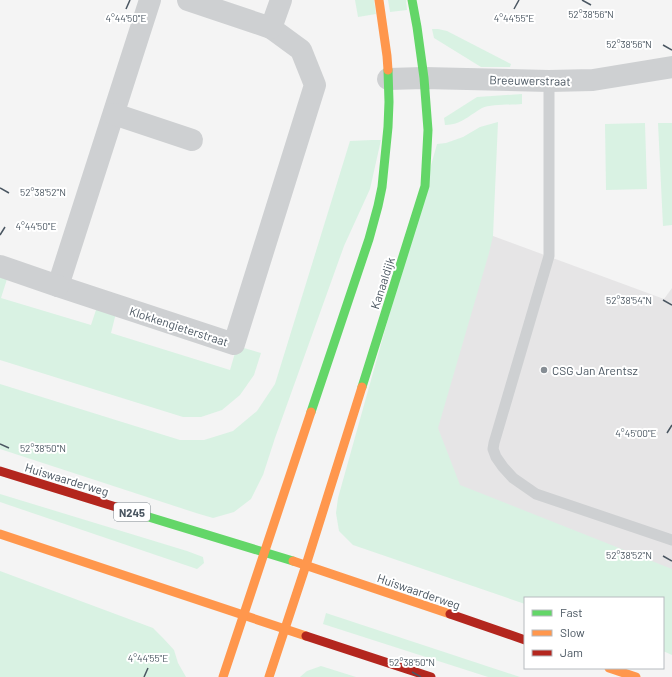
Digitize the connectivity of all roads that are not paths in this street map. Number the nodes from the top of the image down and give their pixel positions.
1 (150, 0) edge
2 (188, 0) edge
3 (281, 0) edge
4 (379, 0) edge
5 (412, 0) edge
6 (272, 28) junction
7 (672, 67) edge
8 (424, 78) junction
9 (388, 79) junction
10 (549, 81) junction
11 (114, 114) junction
12 (192, 140) dead end
13 (0, 266) edge
14 (58, 286) junction
15 (0, 471) edge
16 (0, 534) edge
17 (672, 540) edge
18 (264, 553) junction
19 (306, 565) junction
20 (243, 616) junction
21 (284, 629) junction
22 (524, 640) edge
23 (612, 669) edge
24 (223, 677) edge
25 (269, 677) edge
26 (431, 677) edge
27 (636, 677) edge

1 - 11 street
2 - 6 street, Klokkengieterstraat
3 - 6 street
4 - 9 main road
5 - 8 main road, Kanaaldijk
6 - 14 street, Klokkengieterstraat
7 - 10 street, Breeuwerstraat
8 - 9 street, Breeuwerstraat
8 - 10 street, Breeuwerstraat
8 - 19 main road, Kanaaldijk
9 - 18 main road
10 - 17 lane
11 - 12 street
11 - 14 street
13 - 14 street, Klokkengieterstraat
15 - 18 main road, Huiswaarderweg / N245
16 - 20 main road
18 - 19 main road, Huiswaarderweg / N245
18 - 20 main road
19 - 21 main road
19 - 22 main road, Huiswaarderweg / N245
20 - 21 main road
20 - 24 main road
21 - 25 main road
21 - 26 main road
23 - 27 main road

